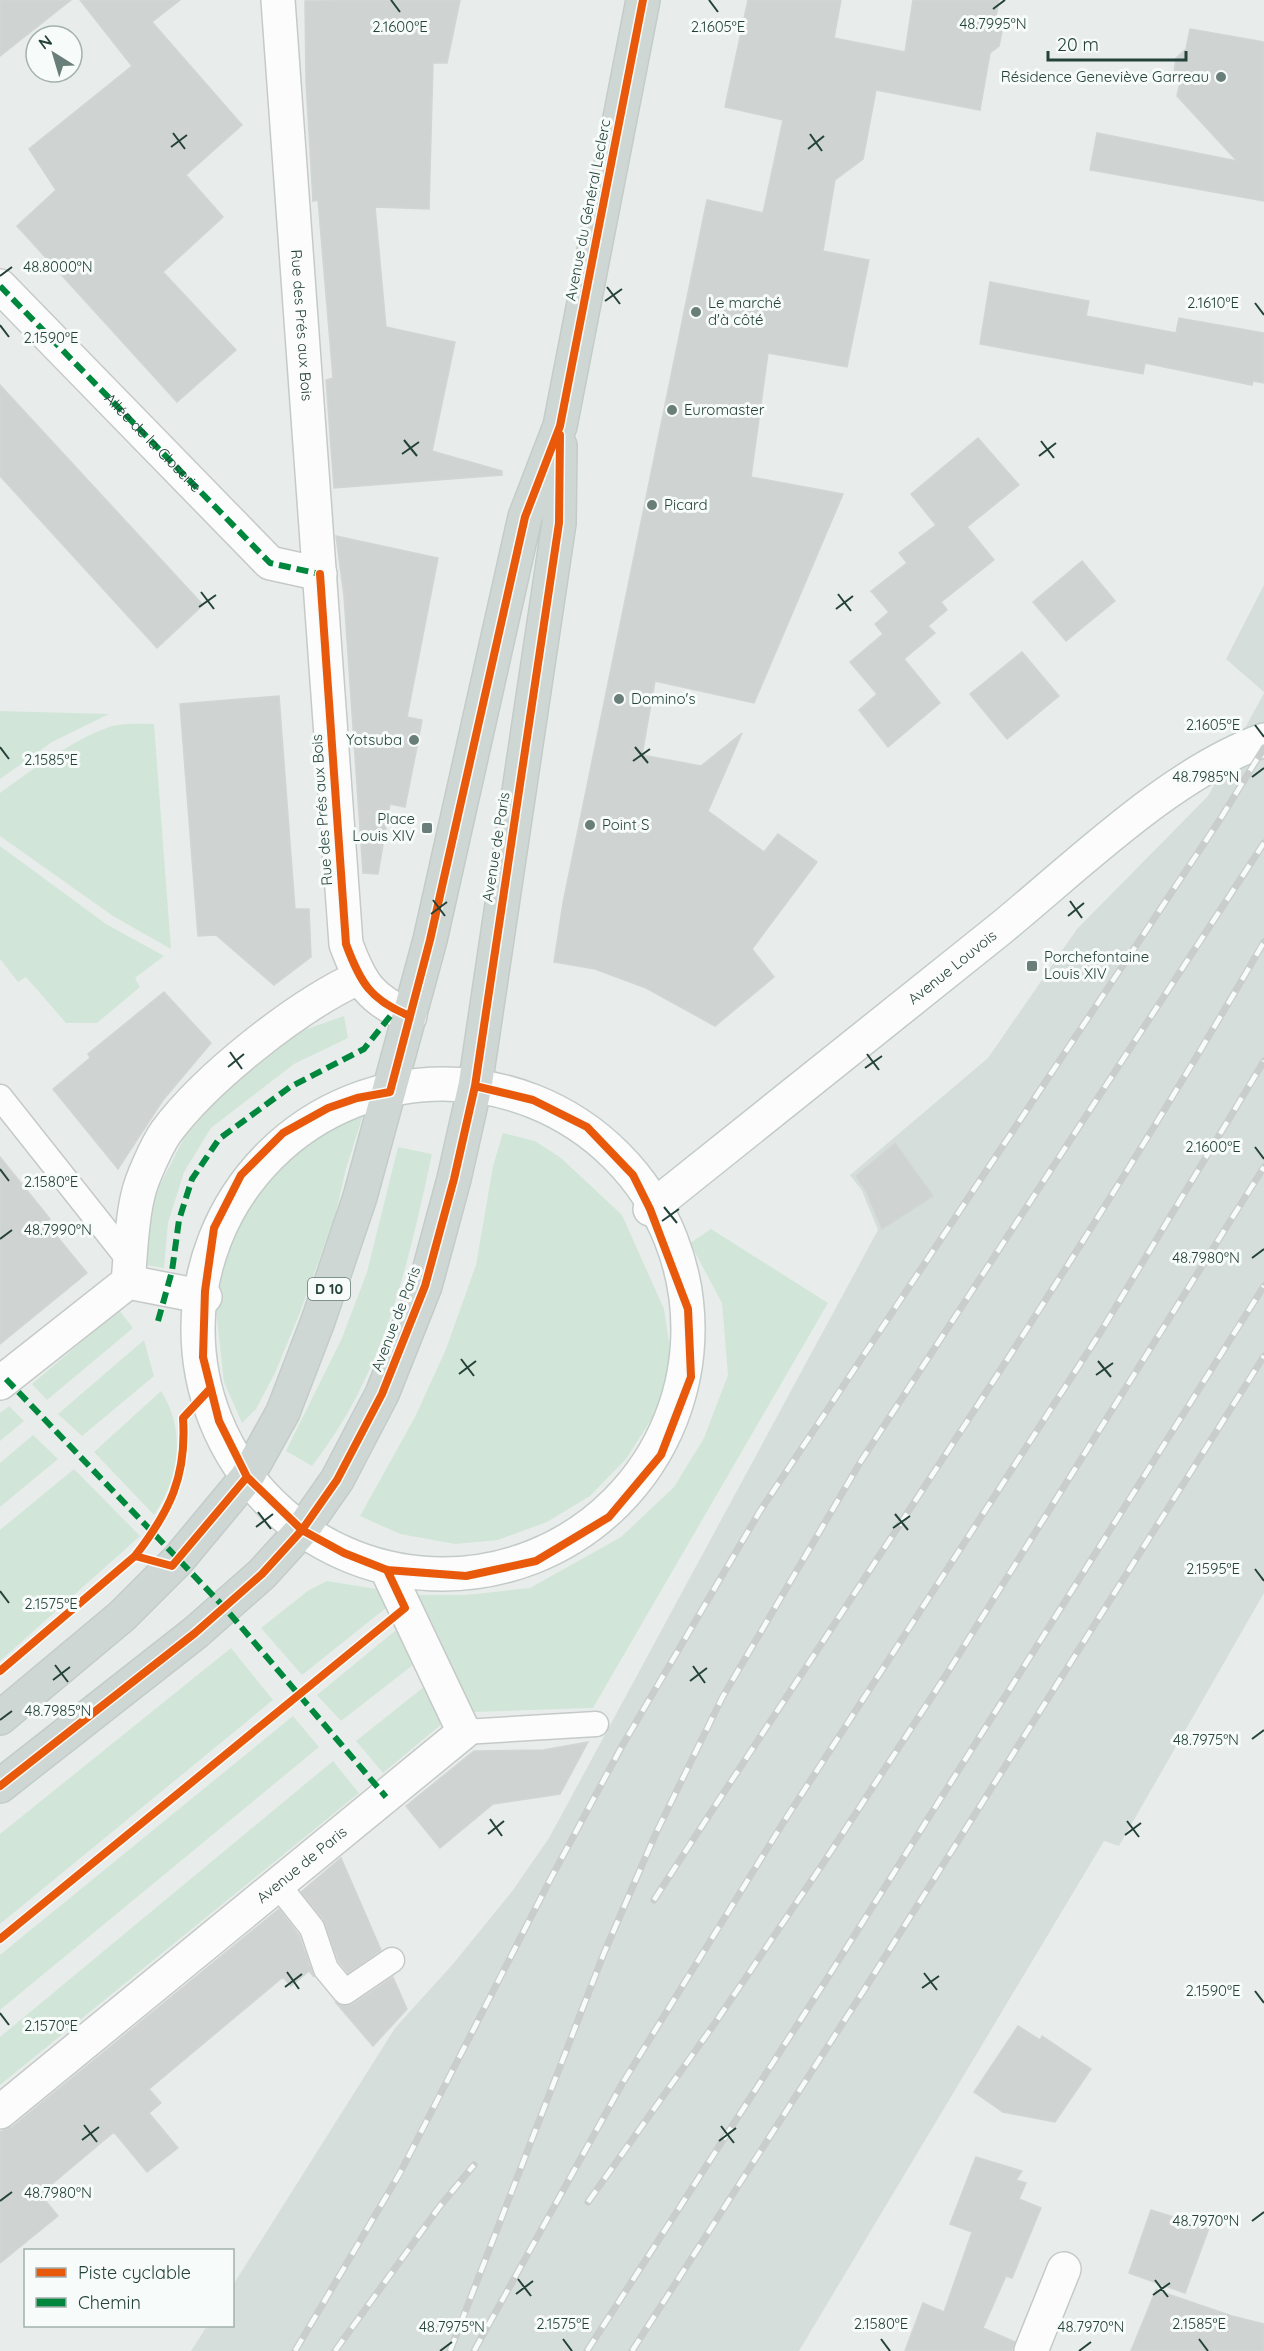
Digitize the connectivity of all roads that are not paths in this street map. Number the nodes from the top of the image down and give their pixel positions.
1 (278, 0) edge
2 (643, 0) edge
3 (0, 286) edge
4 (560, 426) junction
5 (320, 574) junction
6 (1264, 740) edge
7 (358, 978) junction
8 (410, 1016) junction
9 (475, 1086) junction
10 (390, 1092) junction
11 (0, 1097) edge
12 (650, 1209) junction
13 (129, 1271) junction
14 (205, 1297) junction
15 (0, 1383) edge
16 (247, 1477) junction
17 (302, 1530) junction
18 (387, 1570) junction
19 (0, 1718) edge
20 (596, 1724) dead end
21 (464, 1732) junction
22 (0, 1786) edge
23 (278, 1885) junction
24 (392, 1960) dead end
25 (0, 2112) edge
26 (1064, 2269) dead end
27 (1031, 2351) edge

1 - 5 street, Rue des Prés aux Bois
2 - 4 main road, Avenue du Général Leclerc / D 10
3 - 5 street, Allée de la Closerie
4 - 8 main road, D 10
4 - 9 main road, Avenue de Paris / D 10
5 - 7 street, Rue des Prés aux Bois
6 - 12 street, Avenue Louvois
7 - 8 street, Rue des Prés aux Bois
7 - 13 street
8 - 10 main road, D 10
9 - 10 street
9 - 12 street
9 - 17 main road, Avenue de Paris / D 10
10 - 14 street
10 - 16 main road, D 10
11 - 13 lane
12 - 18 street
13 - 14 street
13 - 15 street
14 - 16 street
16 - 17 street
16 - 19 main road, D 10
17 - 18 street
17 - 22 main road, Avenue de Paris / D 10
18 - 21 street
20 - 21 lane
21 - 23 street, Avenue de Paris
23 - 24 lane
23 - 25 street, Avenue de Paris
26 - 27 street

